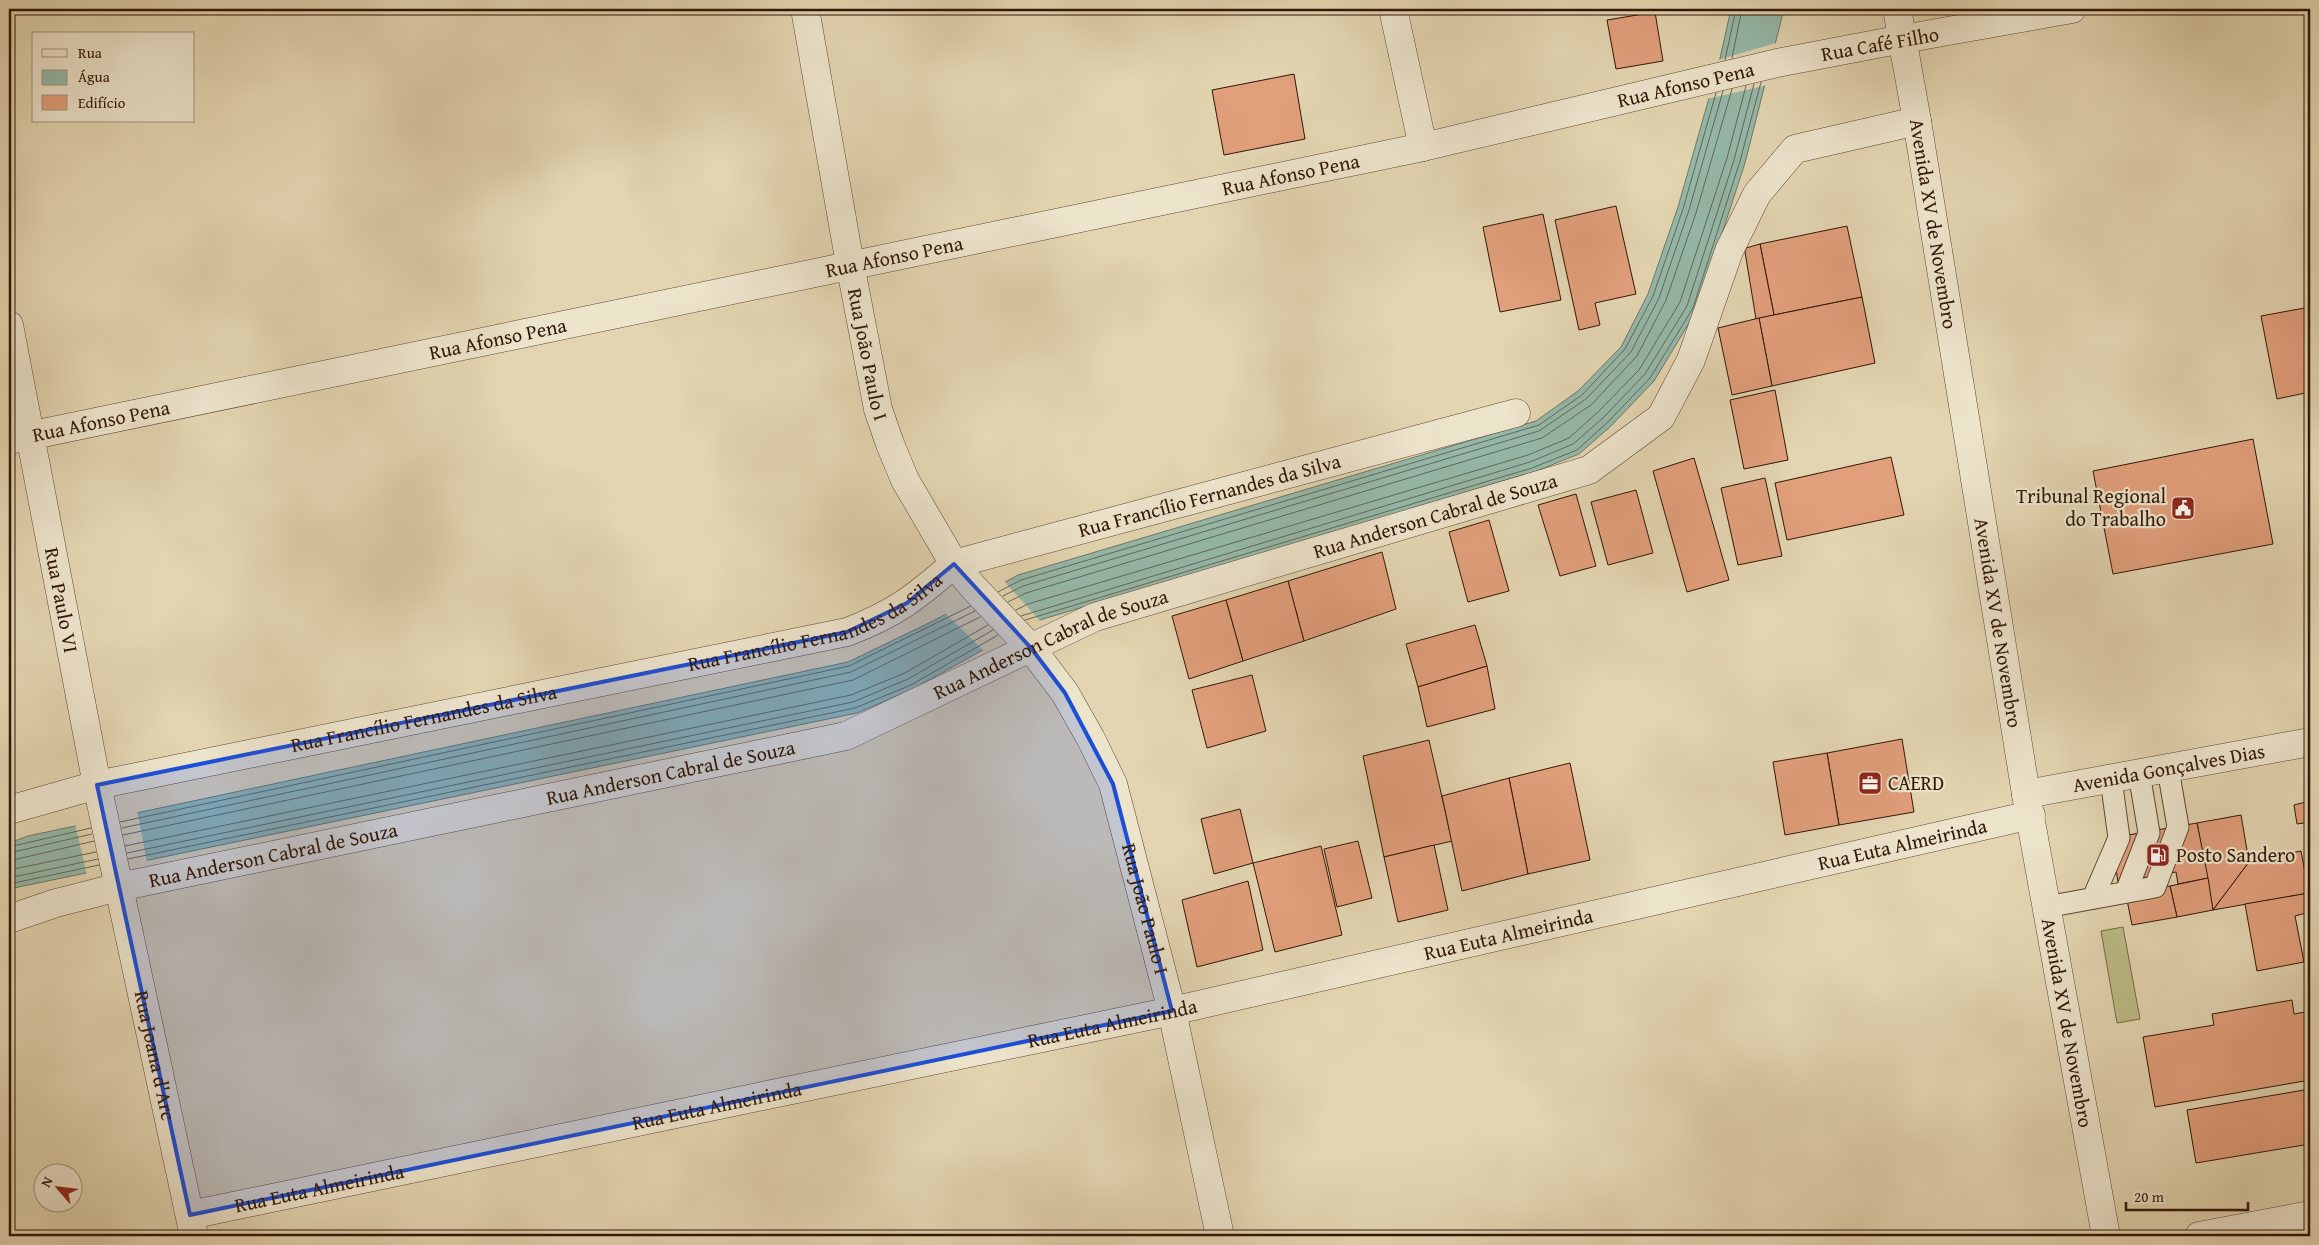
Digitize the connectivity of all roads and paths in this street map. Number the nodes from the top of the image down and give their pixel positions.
1 (806, 9) edge
2 (1393, 9) edge
3 (1897, 9) edge
4 (2072, 9) edge
5 (1903, 39) junction
6 (1777, 62) joint
7 (1917, 120) junction
8 (1423, 147) junction
9 (850, 264) junction
10 (9, 325) edge
11 (1516, 413) dead end
12 (20, 438) edge
13 (954, 564) junction
14 (1026, 642) junction
15 (2310, 742) edge
16 (2168, 768) junction
17 (2139, 773) junction
18 (2111, 779) junction
19 (97, 785) junction
20 (2029, 804) junction
21 (9, 810) edge
22 (117, 880) junction
23 (2126, 892) junction
24 (2093, 898) junction
25 (2046, 907) junction
26 (9, 919) edge
27 (1172, 1012) junction
28 (2310, 1215) edge
29 (192, 1226) edge
30 (1220, 1236) edge
31 (2106, 1236) edge
32 (2199, 1236) edge

1 - 9 street, Rua João Paulo I
2 - 8 street
3 - 5 street, Avenida XV de Novembro
4 - 5 street, Rua Café Filho
5 - 6 street, Rua Café Filho
5 - 7 street, Avenida XV de Novembro
6 - 8 street, Rua Afonso Pena
7 - 14 street, Rua Anderson Cabral de Souza
7 - 20 street, Avenida XV de Novembro
8 - 9 street, Rua Afonso Pena
9 - 12 street, Rua Afonso Pena
9 - 13 street, Rua João Paulo I
10 - 12 street, Rua Paulo VI
11 - 13 street, Rua Francílio Fernandes da Silva
12 - 19 street, Rua Paulo VI
13 - 14 street, Rua João Paulo I
13 - 19 street, Rua Francílio Fernandes da Silva
14 - 22 street, Rua Anderson Cabral de Souza
14 - 27 street, Rua João Paulo I
15 - 16 street, Avenida Gonçalves Dias
16 - 17 street, Avenida Gonçalves Dias
16 - 23 lane
17 - 18 street, Avenida Gonçalves Dias
17 - 23 lane
18 - 20 street, Avenida Gonçalves Dias
18 - 24 lane
19 - 21 street, Rua Francílio Fernandes da Silva
19 - 22 street, Rua Paulo VI
20 - 25 street, Avenida XV de Novembro
20 - 27 street, Rua Euta Almeirinda
22 - 26 street, Rua Anderson Cabral de Souza
22 - 29 street, Rua Joana d'Arc
23 - 24 lane
24 - 25 lane
25 - 31 street, Avenida XV de Novembro
27 - 29 street, Rua Euta Almeirinda
27 - 30 street, Rua João Paulo I
28 - 32 street

